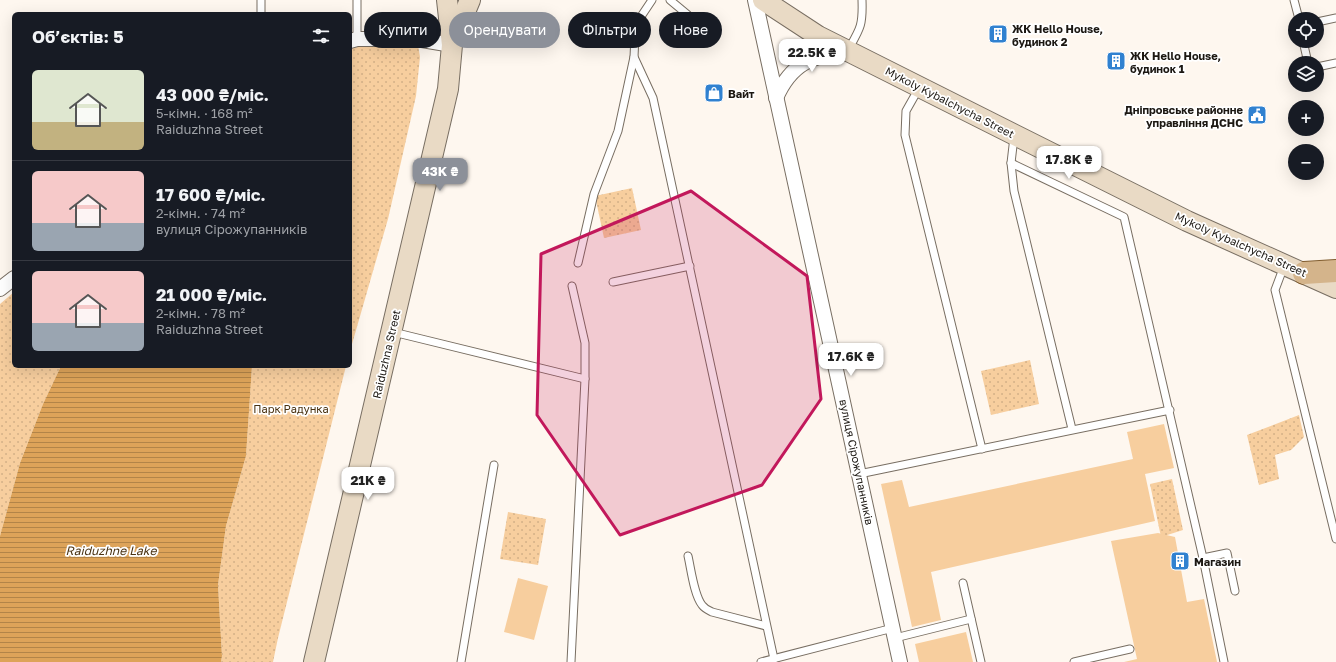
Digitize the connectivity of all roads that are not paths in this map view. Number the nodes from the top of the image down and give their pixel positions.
1 (261, 0) edge
2 (357, 0) edge
3 (448, 0) edge
4 (470, 0) edge
5 (652, 0) edge
6 (670, 0) edge
7 (755, 0) edge
8 (763, 0) edge
9 (862, 0) edge
10 (1294, 0) edge
11 (261, 12) edge
12 (449, 12) edge
13 (465, 12) edge
14 (684, 12) edge
15 (1297, 12) edge
16 (1336, 18) edge
17 (1324, 21) edge
18 (352, 39) edge
19 (449, 44) edge
20 (452, 48) edge
21 (848, 50) junction
22 (634, 57) junction
23 (1336, 63) edge
24 (1324, 66) edge
25 (920, 86) junction
26 (776, 98) junction
27 (1015, 135) junction
28 (1011, 163) junction
29 (578, 263) dead end
30 (690, 266) junction
31 (1295, 268) junction
32 (1336, 271) edge
33 (12, 280) edge
34 (613, 282) dead end
35 (572, 286) dead end
36 (1336, 288) edge
37 (0, 289) edge
38 (391, 332) junction
39 (585, 379) junction
40 (1170, 410) junction
41 (1072, 429) junction
42 (982, 448) junction
43 (494, 465) dead end
44 (859, 474) junction
45 (1336, 539) edge
46 (688, 556) dead end
47 (1203, 558) junction
48 (963, 583) dead end
49 (1235, 591) dead end
50 (971, 619) junction
51 (766, 626) junction
52 (894, 633) junction
53 (1130, 649) dead end
54 (774, 659) junction
55 (314, 662) edge
56 (461, 662) edge
57 (571, 662) edge
58 (761, 662) edge
59 (900, 662) edge
60 (981, 662) edge
61 (1074, 662) edge
62 (1224, 662) edge

1 - 11 lane
2 - 18 lane
3 - 12 street, Raiduzhna Street
4 - 13 street, Raiduzhna Street
5 - 22 lane
6 - 14 lane
7 - 26 street, вулиця Сірожупанників
8 - 21 street, Mykoly Kybalchycha Street
9 - 21 lane
10 - 15 lane
16 - 17 lane
18 - 19 street
20 - 38 street, Raiduzhna Street
21 - 25 street, Mykoly Kybalchycha Street
21 - 26 street
22 - 29 lane
22 - 30 lane
23 - 24 lane
25 - 27 street, Mykoly Kybalchycha Street
25 - 42 lane
26 - 44 street, вулиця Сірожупанників
27 - 28 lane
27 - 31 street, Mykoly Kybalchycha Street
28 - 40 lane
28 - 41 lane
30 - 34 lane
30 - 51 lane
31 - 32 main road
31 - 36 street, Mykoly Kybalchycha Street
31 - 45 lane
33 - 37 street
35 - 39 lane
38 - 39 lane
38 - 55 street, Raiduzhna Street
39 - 57 lane
40 - 41 lane
40 - 47 lane
41 - 42 lane
42 - 44 lane
43 - 56 lane
44 - 52 street, вулиця Сірожупанників
46 - 51 lane
47 - 49 lane
47 - 62 lane
48 - 50 lane
50 - 52 lane
50 - 60 lane
51 - 54 lane
52 - 54 lane
52 - 59 street, вулиця Сірожупанників
53 - 61 lane
54 - 58 lane

